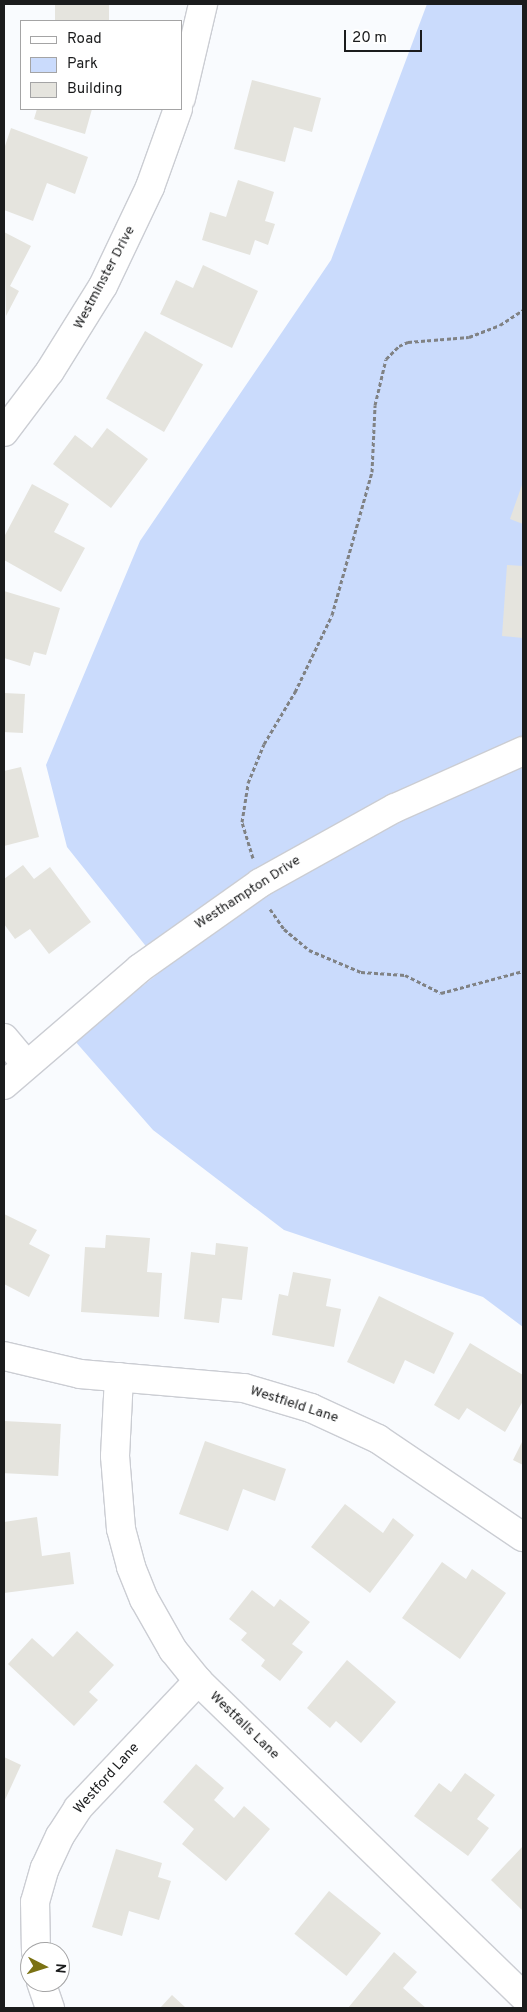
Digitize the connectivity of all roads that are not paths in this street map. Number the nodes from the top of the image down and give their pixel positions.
1 (203, 4) edge
2 (182, 94) edge
3 (178, 110) edge
4 (4, 432) edge
5 (523, 751) edge
6 (4, 1038) edge
7 (26, 1064) junction
8 (4, 1085) edge
9 (4, 1356) edge
10 (119, 1378) junction
11 (523, 1537) edge
12 (198, 1681) junction
13 (36, 1942) edge
14 (44, 1992) edge
15 (523, 1996) edge
16 (50, 2008) edge

1 - 2 street
3 - 4 street, Westminster Drive
5 - 7 street, Westhampton Drive
6 - 7 street
7 - 8 street, Westhampton Drive
9 - 10 street, Westfield Lane
10 - 11 street, Westfield Lane
10 - 12 street, Westfalls Lane
12 - 13 street, Westford Lane
12 - 15 street, Westfalls Lane
14 - 16 street

